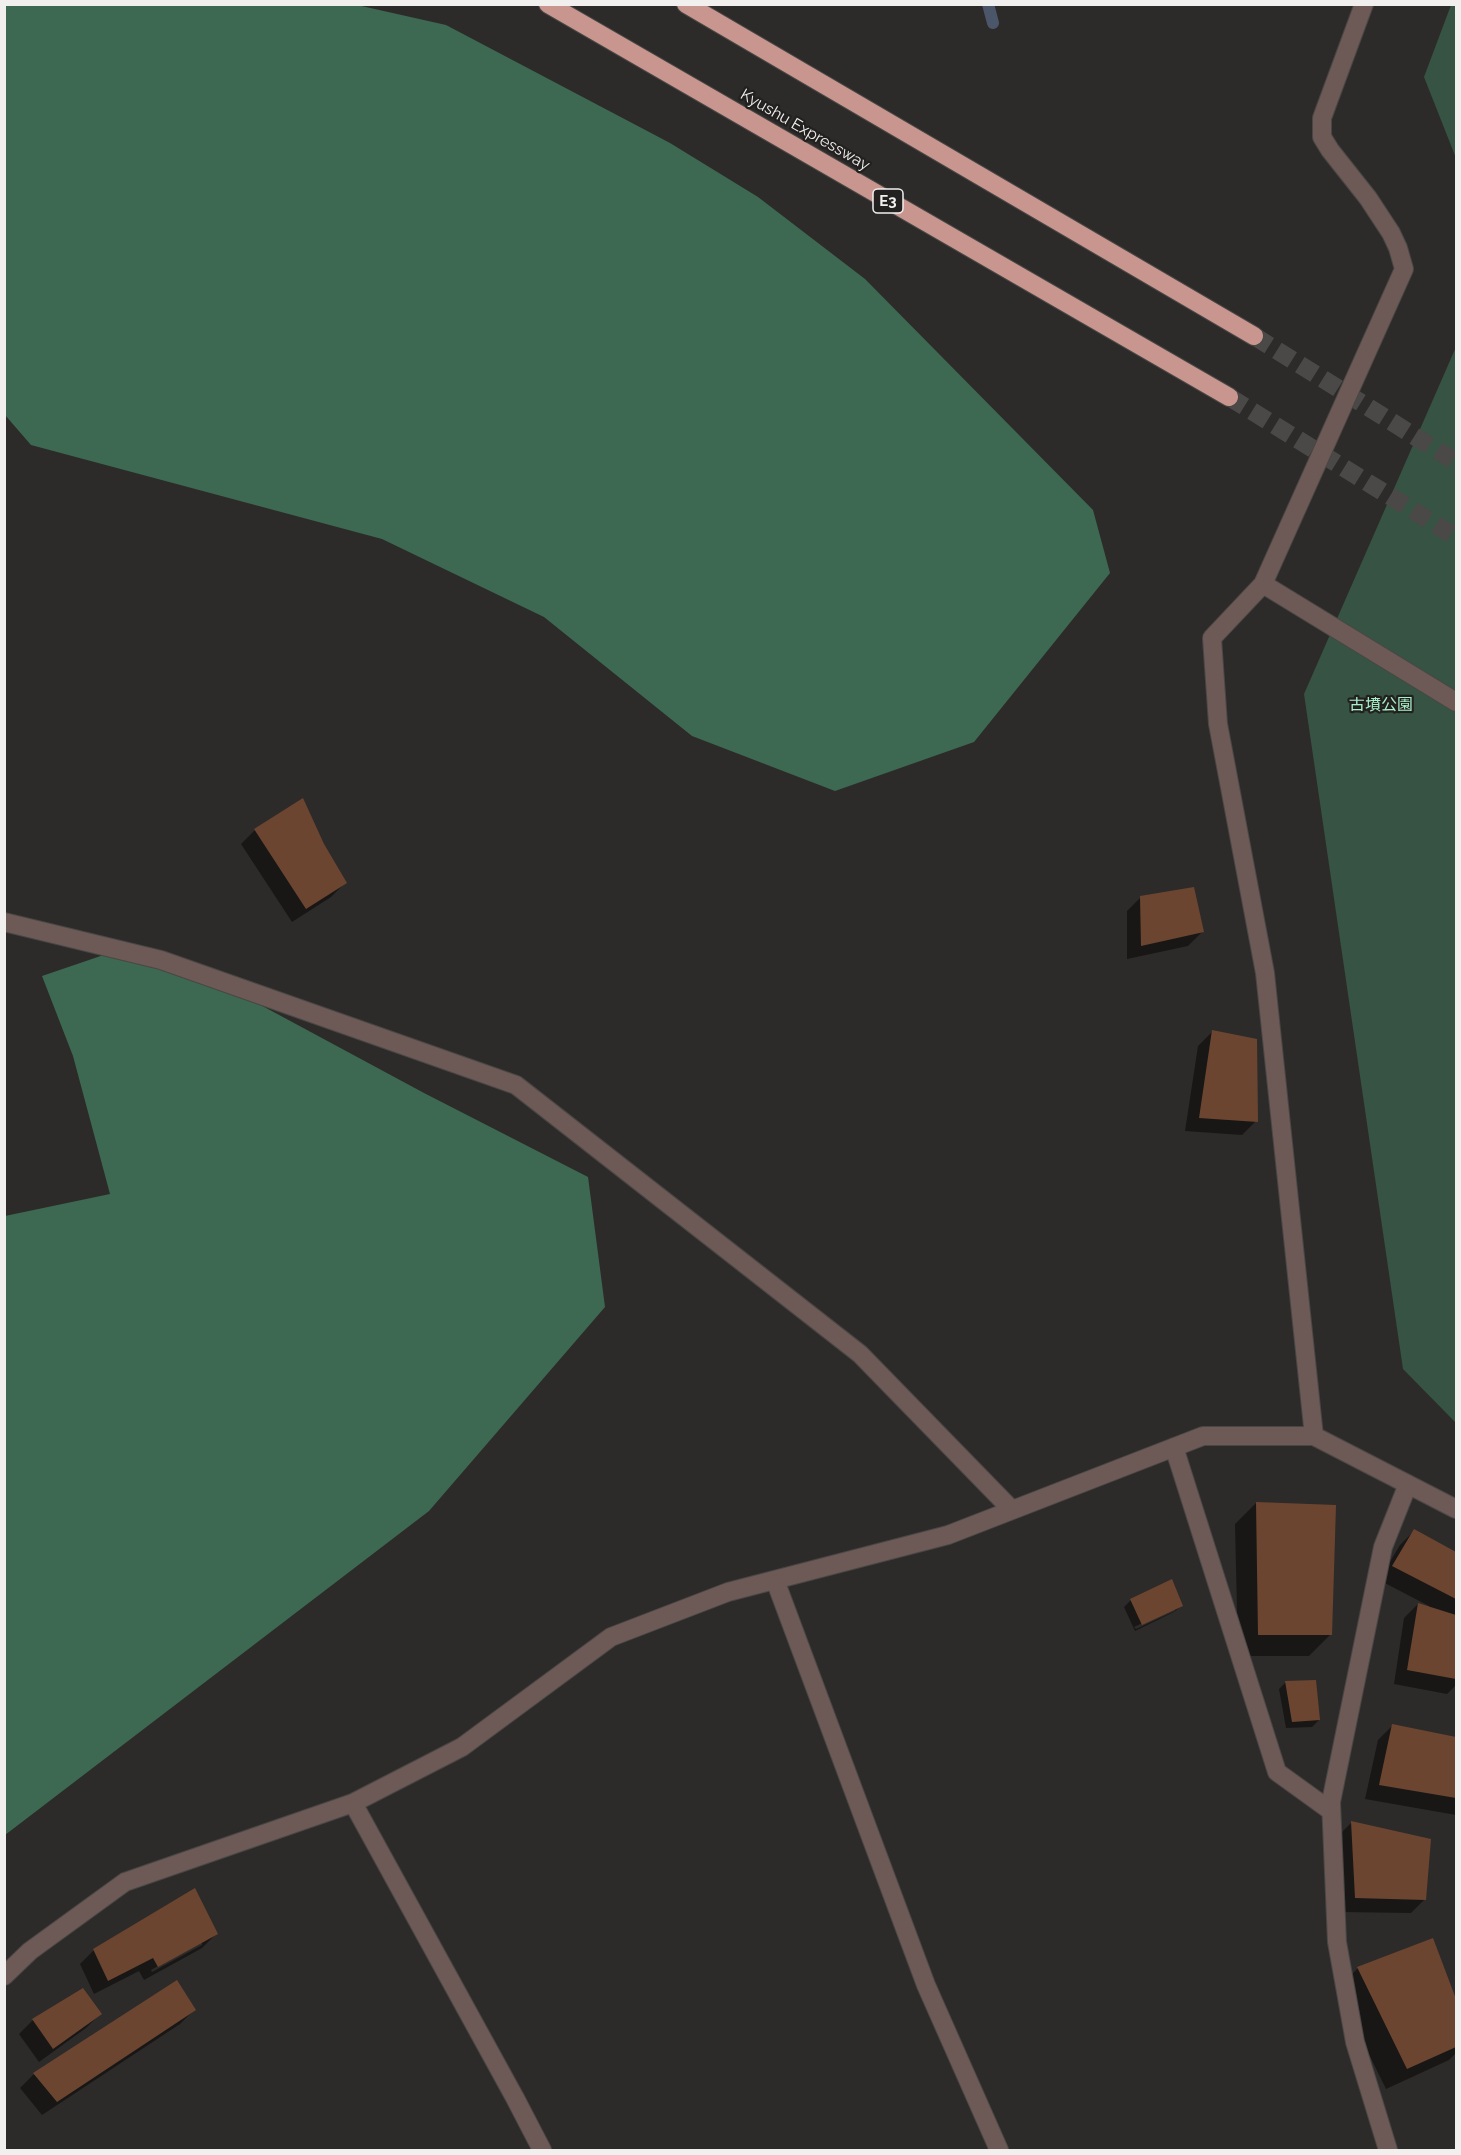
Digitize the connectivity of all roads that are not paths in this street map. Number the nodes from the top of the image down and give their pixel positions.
1 (548, 4) edge
2 (686, 4) edge
3 (1364, 4) edge
4 (1254, 336) tunnel mouth
5 (1228, 397) tunnel mouth
6 (1263, 584) junction
7 (1456, 702) edge
8 (4, 922) edge
9 (1314, 1436) junction
10 (1174, 1447) junction
11 (1408, 1484) junction
12 (1456, 1509) edge
13 (1012, 1510) junction
14 (775, 1580) junction
15 (353, 1803) junction
16 (1332, 1811) junction
17 (4, 1976) edge
18 (542, 2151) edge
19 (999, 2151) edge
20 (1388, 2151) edge

1 - 5 highway, Kyushu Expressway / E3
2 - 4 highway
3 - 6 street
6 - 7 street
6 - 9 street
8 - 13 street
9 - 10 street
9 - 11 street
10 - 13 street
10 - 16 street
11 - 12 street
11 - 16 street
13 - 14 street
14 - 15 street
14 - 19 street
15 - 17 street
15 - 18 street
16 - 20 street

